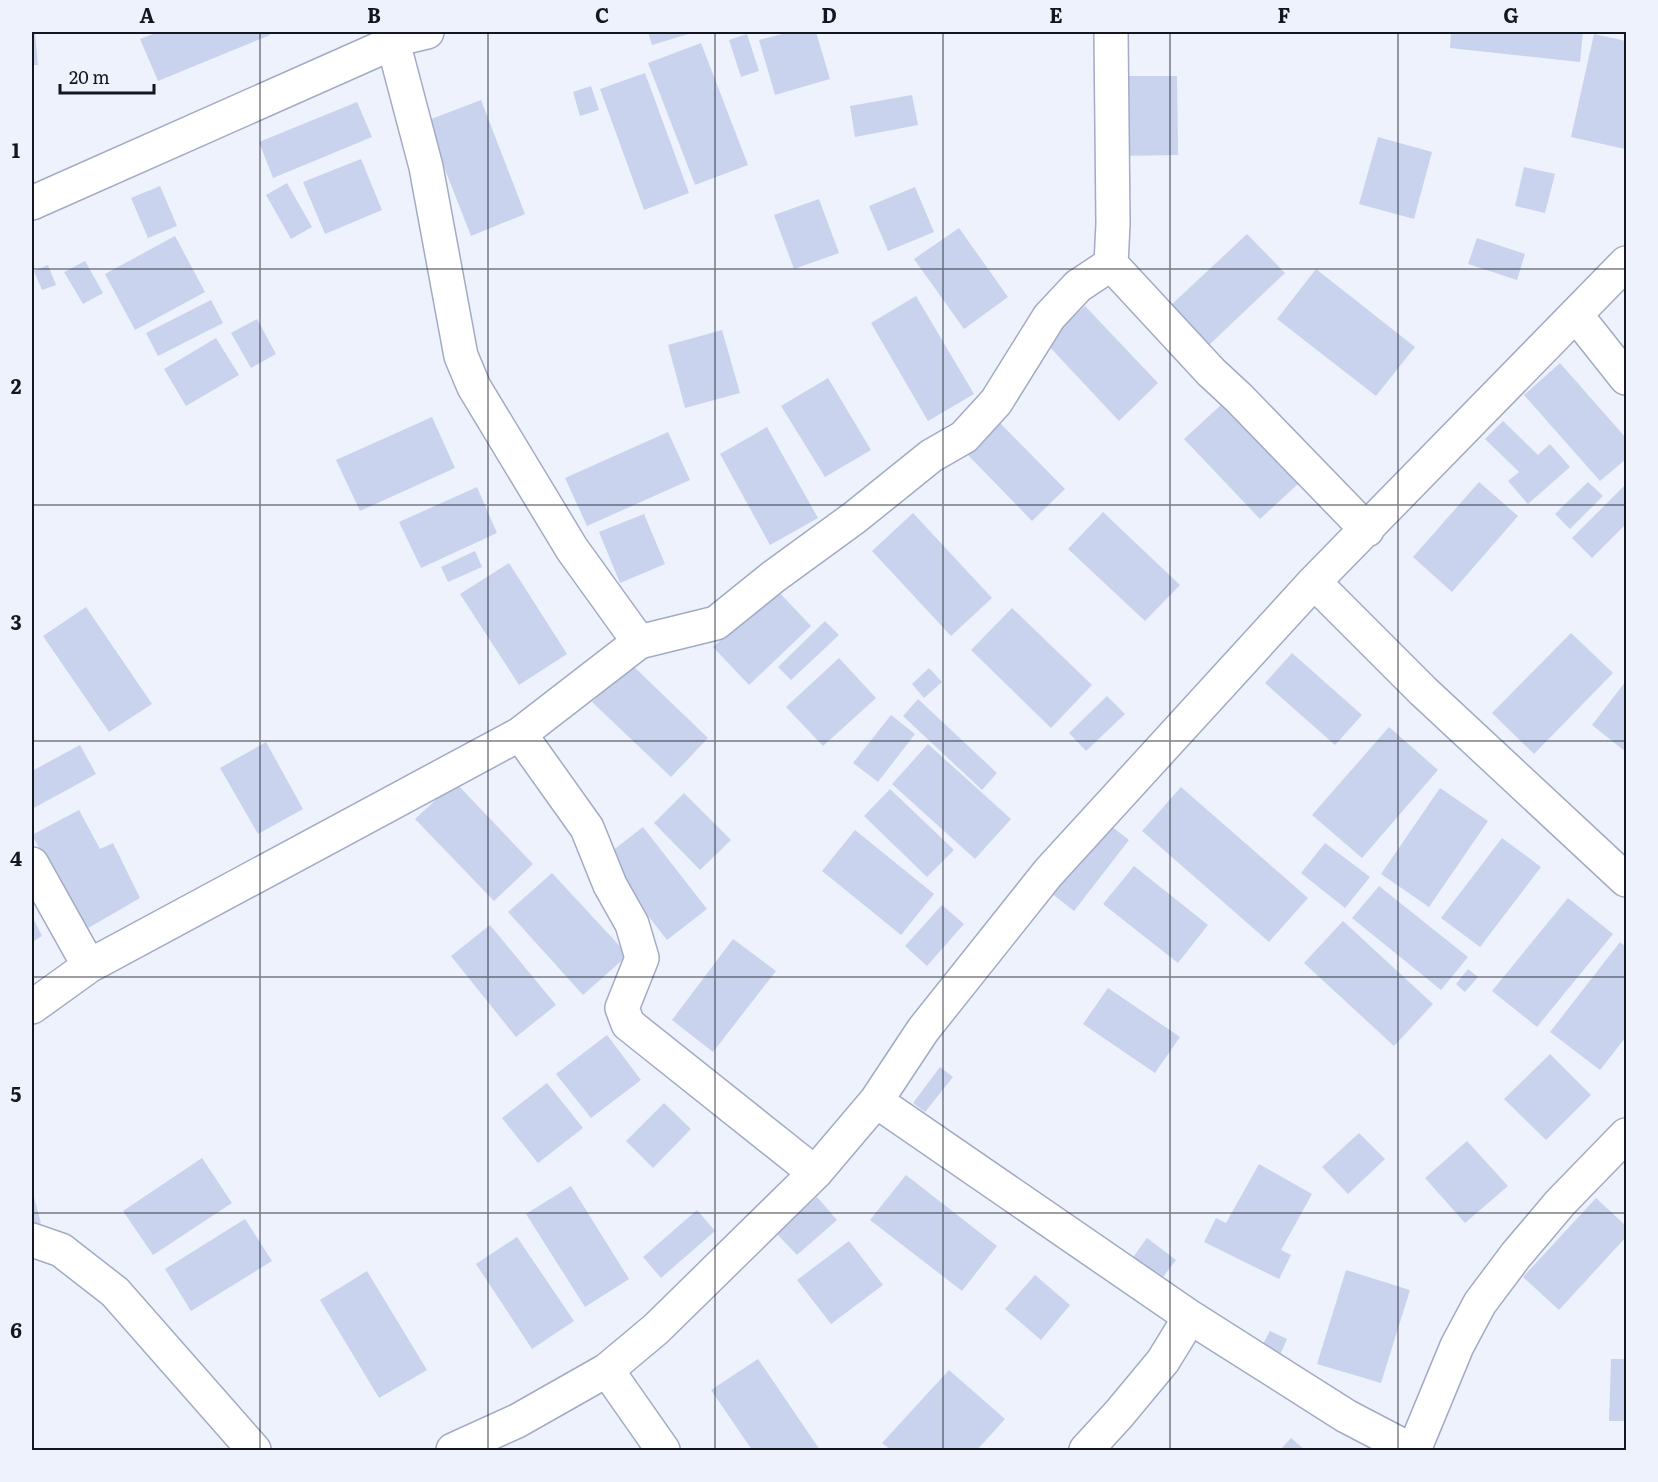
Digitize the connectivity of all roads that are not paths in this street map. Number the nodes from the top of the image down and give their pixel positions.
1 (1111, 32) edge
2 (410, 35) edge
3 (32, 203) edge
4 (1626, 263) edge
5 (1111, 264) junction
6 (1576, 315) junction
7 (1626, 378) edge
8 (1367, 530) junction
9 (1314, 582) junction
10 (639, 642) junction
11 (520, 734) junction
12 (32, 864) edge
13 (1626, 880) edge
14 (89, 966) junction
15 (32, 1007) edge
16 (876, 1101) junction
17 (1626, 1135) edge
18 (815, 1173) junction
19 (32, 1240) edge
20 (1190, 1317) junction
21 (607, 1370) junction
22 (254, 1450) edge
23 (453, 1450) edge
24 (663, 1450) edge
25 (1086, 1450) edge
26 (1413, 1450) edge

1 - 5 street
2 - 3 street
2 - 10 street
4 - 6 street
5 - 8 street
5 - 10 street
6 - 7 street
6 - 8 street
8 - 9 street
9 - 13 street
9 - 16 street
10 - 11 street
11 - 14 street
11 - 18 street
12 - 14 street
14 - 15 street
16 - 18 street
16 - 20 street
17 - 26 street
18 - 21 street
19 - 22 street
20 - 25 street
20 - 26 street
21 - 23 street
21 - 24 street

